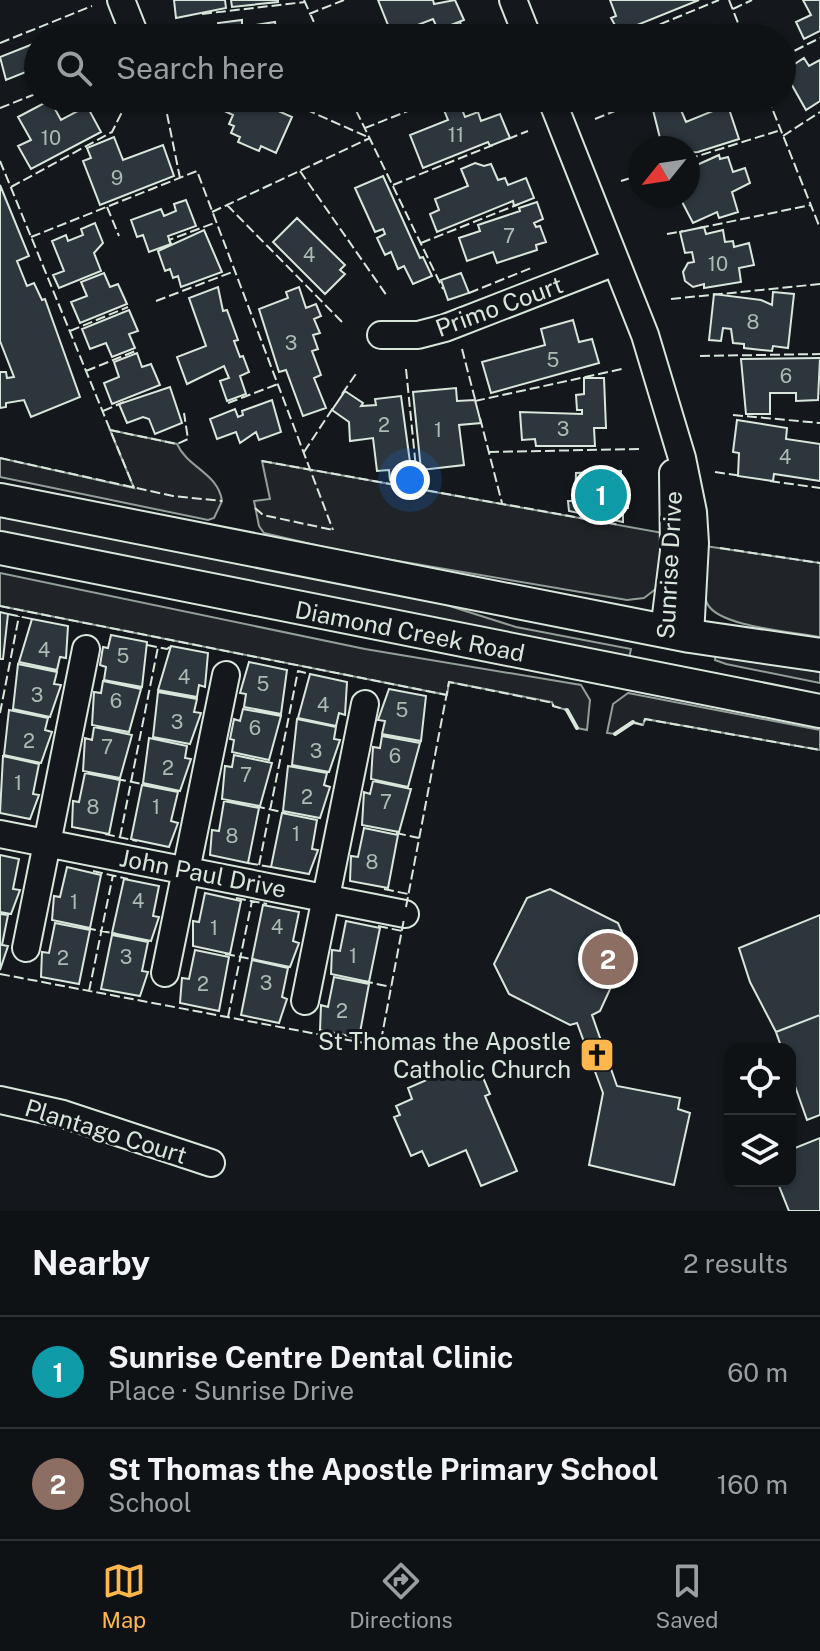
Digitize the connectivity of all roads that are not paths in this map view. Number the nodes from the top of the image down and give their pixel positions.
1 (121, 0) edge
2 (513, 0) edge
3 (130, 24) edge
4 (522, 24) edge
5 (556, 112) edge
6 (615, 262) junction
7 (381, 335) dead end
8 (0, 500) edge
9 (5, 552) edge
10 (677, 633) junction
11 (86, 649) dead end
12 (820, 655) edge
13 (226, 675) dead end
14 (671, 680) junction
15 (365, 704) dead end
16 (820, 711) edge
17 (0, 834) edge
18 (47, 843) junction
19 (186, 870) junction
20 (325, 897) junction
21 (405, 914) dead end
22 (26, 948) dead end
23 (165, 973) dead end
24 (305, 1001) dead end
25 (0, 1100) edge
26 (211, 1163) dead end

1 - 3 street
2 - 4 street
5 - 6 street, Sunrise Drive
6 - 7 street, Primo Court
6 - 10 street, Sunrise Drive
8 - 10 main road, Diamond Creek Road
9 - 14 main road, Diamond Creek Road
10 - 12 main road, Diamond Creek Road
10 - 14 main road, Sunrise Drive
11 - 18 street
13 - 19 street
14 - 16 main road, Diamond Creek Road
15 - 20 street
17 - 18 street, John Paul Drive
18 - 19 street, John Paul Drive
18 - 22 street
19 - 20 street, John Paul Drive
19 - 23 street
20 - 21 street, John Paul Drive
20 - 24 street
25 - 26 street, Plantago Court

